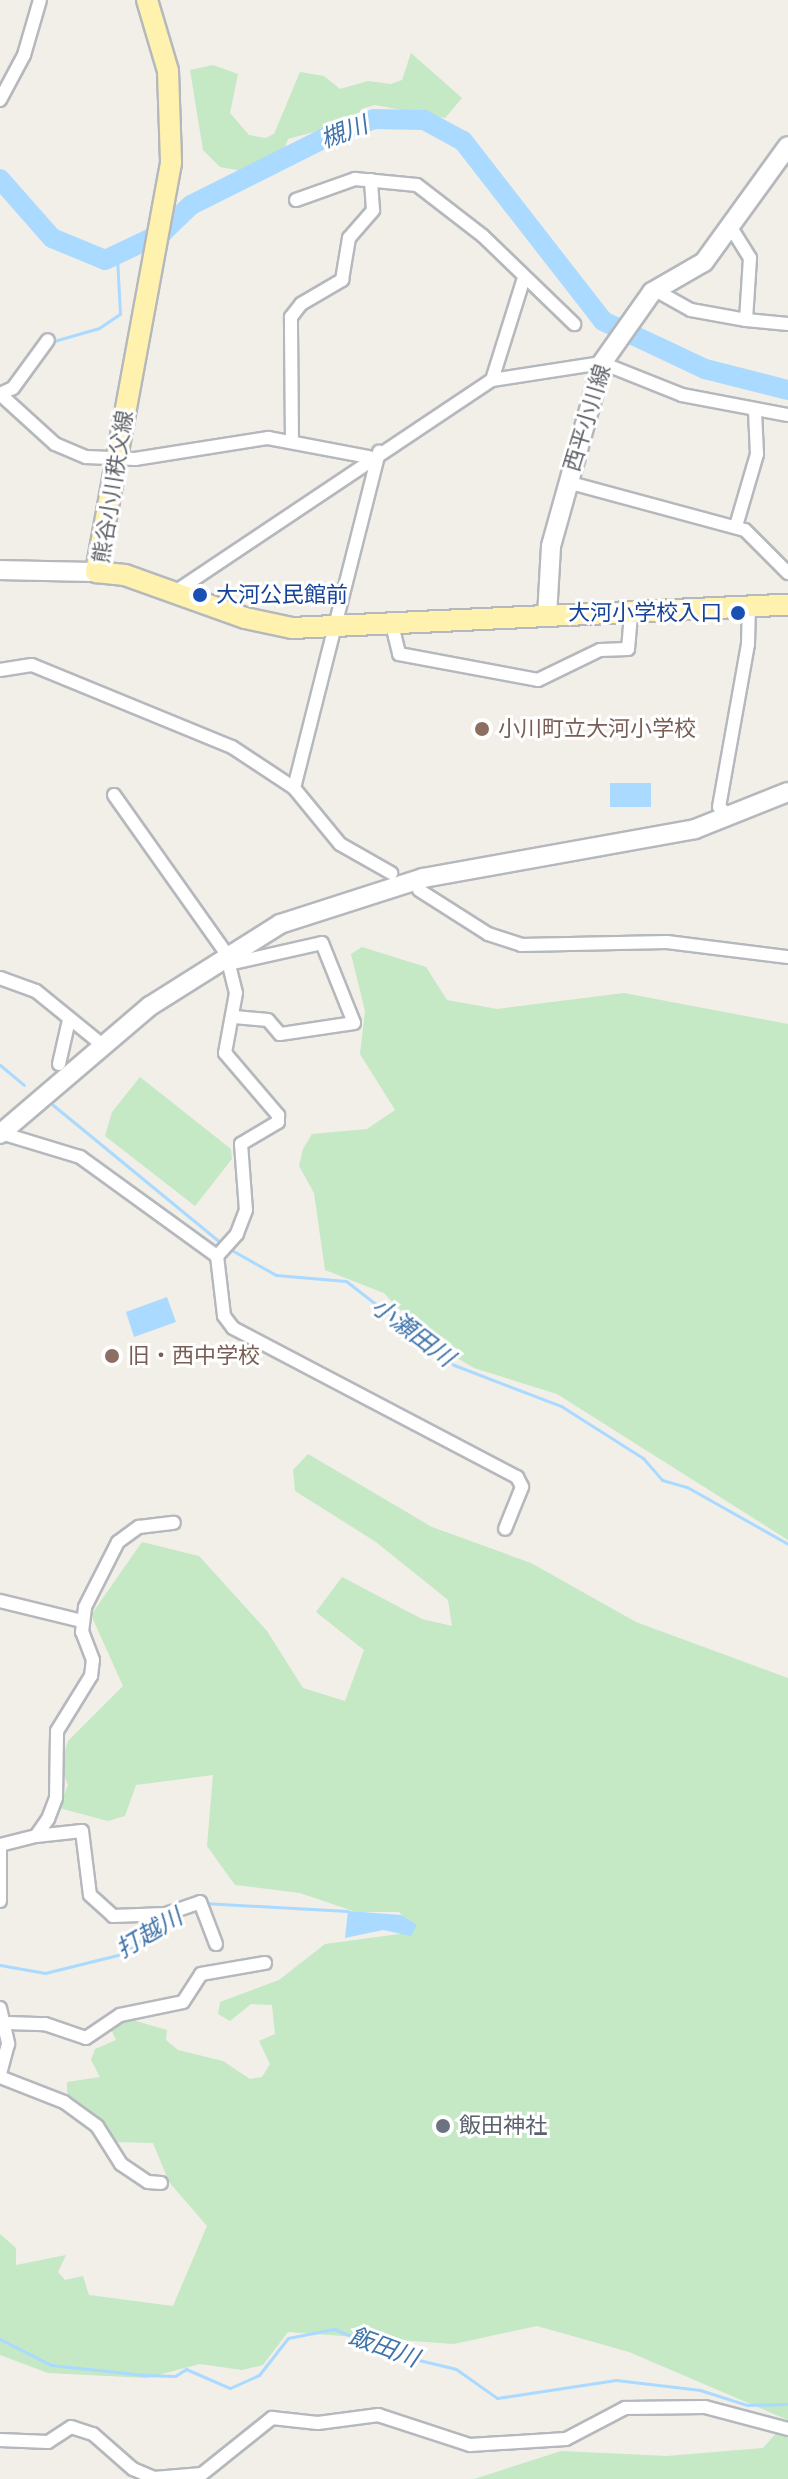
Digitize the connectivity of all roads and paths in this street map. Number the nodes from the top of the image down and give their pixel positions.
1 (40, 0) edge
2 (147, 0) edge
3 (0, 100) edge
4 (788, 146) edge
5 (371, 180) junction
6 (296, 200) dead end
7 (730, 226) junction
8 (524, 278) junction
9 (652, 293) junction
10 (746, 320) junction
11 (574, 324) dead end
12 (788, 324) edge
13 (48, 340) dead end
14 (604, 360) junction
15 (492, 380) junction
16 (0, 394) edge
17 (755, 411) junction
18 (788, 415) edge
19 (292, 442) junction
20 (374, 454) junction
21 (115, 460) junction
22 (567, 482) junction
23 (736, 526) junction
24 (0, 570) edge
25 (96, 572) junction
26 (788, 573) edge
27 (175, 592) junction
28 (749, 604) junction
29 (788, 605) edge
30 (631, 611) junction
31 (547, 616) junction
32 (392, 625) junction
33 (337, 629) junction
34 (0, 670) edge
35 (294, 788) junction
36 (788, 792) edge
37 (114, 795) dead end
38 (729, 816) junction
39 (391, 873) dead end
40 (419, 890) dead end
41 (788, 957) edge
42 (228, 959) junction
43 (0, 978) edge
44 (234, 1017) junction
45 (69, 1020) junction
46 (105, 1047) junction
47 (59, 1064) dead end
48 (1, 1134) edge
49 (217, 1256) junction
50 (174, 1523) dead end
51 (505, 1529) dead end
52 (0, 1601) edge
53 (82, 1621) junction
54 (36, 1836) junction
55 (0, 1845) edge
56 (0, 1901) edge
57 (216, 1944) dead end
58 (265, 1963) dead end
59 (0, 2008) edge
60 (7, 2023) junction
61 (0, 2075) edge
62 (161, 2183) dead end
63 (788, 2429) edge
64 (0, 2440) edge
65 (154, 2478) edge

1 - 3 street
2 - 21 main road, 熊谷小川秩父線
4 - 7 street, 西平小川線
5 - 6 street
5 - 8 street
5 - 19 street
7 - 9 street, 西平小川線
7 - 10 street
8 - 11 street
8 - 15 street
9 - 10 street
9 - 14 street, 西平小川線
10 - 12 street
13 - 16 street
14 - 15 street
14 - 17 street
14 - 22 street, 西平小川線
15 - 20 street
16 - 21 street
17 - 18 street
17 - 23 street
19 - 20 street
19 - 21 street
20 - 27 street
20 - 33 street
21 - 25 main road, 熊谷小川秩父線
22 - 23 street
22 - 31 street, 西平小川線
23 - 26 street
24 - 25 street
25 - 27 main road, 熊谷小川秩父線
27 - 33 main road, 熊谷小川秩父線
28 - 29 main road, 熊谷小川秩父線
28 - 30 main road, 熊谷小川秩父線
28 - 38 street
30 - 31 main road, 熊谷小川秩父線
30 - 32 street
31 - 32 main road, 熊谷小川秩父線
32 - 33 main road, 熊谷小川秩父線
33 - 35 street
34 - 35 street
35 - 39 street
36 - 38 street
37 - 42 street
38 - 42 street
40 - 41 street
42 - 44 street
42 - 44 street
42 - 46 street
43 - 45 street
44 - 49 street
45 - 46 street
45 - 47 street
46 - 48 street
48 - 49 street
49 - 51 street
50 - 53 street
52 - 53 street
53 - 54 street
54 - 55 street
54 - 57 street
55 - 56 street
58 - 60 street
59 - 60 street
60 - 61 street
61 - 62 street
63 - 65 street
64 - 65 street

